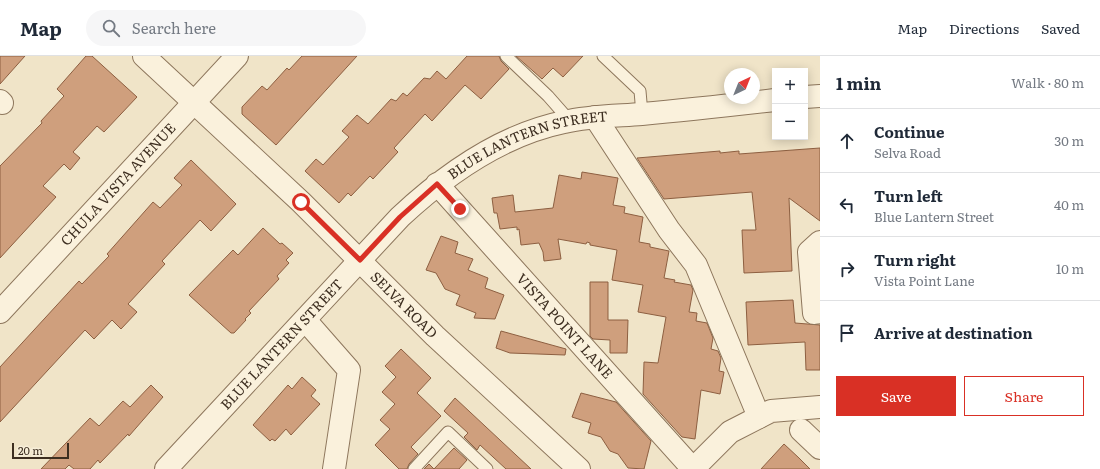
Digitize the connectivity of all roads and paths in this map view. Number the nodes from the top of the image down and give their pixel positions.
1 (144, 56) edge
2 (237, 56) edge
3 (506, 56) edge
4 (603, 56) edge
5 (820, 96) edge
6 (808, 97) edge
7 (772, 100) edge
8 (194, 104) junction
9 (642, 114) junction
10 (594, 117) junction
11 (570, 121) junction
12 (437, 184) junction
13 (820, 242) edge
14 (360, 260) junction
15 (0, 312) edge
16 (820, 312) edge
17 (306, 321) junction
18 (820, 407) edge
19 (759, 417) junction
20 (801, 430) dead end
21 (820, 448) edge
22 (166, 469) edge
23 (334, 469) edge
24 (414, 469) edge
25 (487, 469) edge
26 (579, 469) edge
27 (693, 469) edge

1 - 8 street, SELVA ROAD
2 - 8 street, CHULA VISTA AVENUE
3 - 11 lane
4 - 9 lane
5 - 6 street
7 - 9 street, BLUE LANTERN STREET
8 - 14 street, SELVA ROAD
8 - 15 street, CHULA VISTA AVENUE
9 - 10 street, BLUE LANTERN STREET
10 - 11 street, BLUE LANTERN STREET
10 - 19 street
11 - 12 street, BLUE LANTERN STREET
12 - 14 street, BLUE LANTERN STREET
12 - 27 street, VISTA POINT LANE
13 - 16 street
14 - 17 street, BLUE LANTERN STREET
14 - 26 street, SELVA ROAD
17 - 22 street, BLUE LANTERN STREET
17 - 23 street
18 - 19 street
19 - 27 street
20 - 21 street
24 - 25 lane

